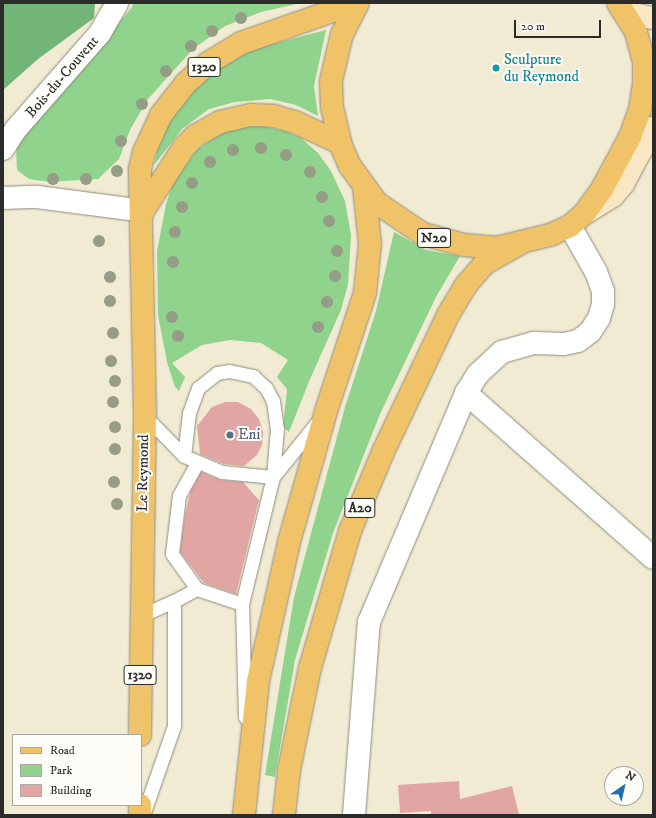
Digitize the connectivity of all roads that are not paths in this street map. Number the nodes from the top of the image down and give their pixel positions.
1 (117, 3) edge
2 (357, 3) edge
3 (621, 7) edge
4 (653, 18) edge
5 (653, 128) edge
6 (340, 143) junction
7 (3, 149) edge
8 (364, 187) junction
9 (3, 198) edge
10 (143, 211) junction
11 (577, 220) junction
12 (521, 243) junction
13 (466, 393) junction
14 (326, 411) junction
15 (145, 416) junction
16 (184, 456) junction
17 (197, 463) junction
18 (273, 477) junction
19 (653, 558) edge
20 (197, 589) junction
21 (174, 601) junction
22 (242, 604) junction
23 (140, 616) junction
24 (140, 734) edge
25 (247, 769) junction
26 (143, 815) edge
27 (244, 815) edge
28 (284, 815) edge
29 (354, 815) edge

1 - 7 street, Bois-du-Couvent
2 - 6 main road, N20
2 - 10 main road, 1320
3 - 4 main road
3 - 11 main road
5 - 11 main road
6 - 8 main road, N20
6 - 10 main road, 1320
8 - 12 main road, N20
8 - 14 main road
9 - 10 street
10 - 15 main road, Le Reymond / 1320
11 - 12 main road, N20
11 - 13 street
12 - 28 main road, A20
13 - 19 street
13 - 29 street
14 - 18 lane
14 - 25 main road
15 - 16 lane
15 - 23 main road, Le Reymond / 1320
16 - 17 lane
16 - 18 lane
17 - 18 lane
17 - 20 lane
18 - 22 lane
20 - 21 lane
20 - 22 lane
21 - 23 lane
21 - 26 lane
22 - 25 lane
23 - 24 main road, Le Reymond / 1320
25 - 27 main road

